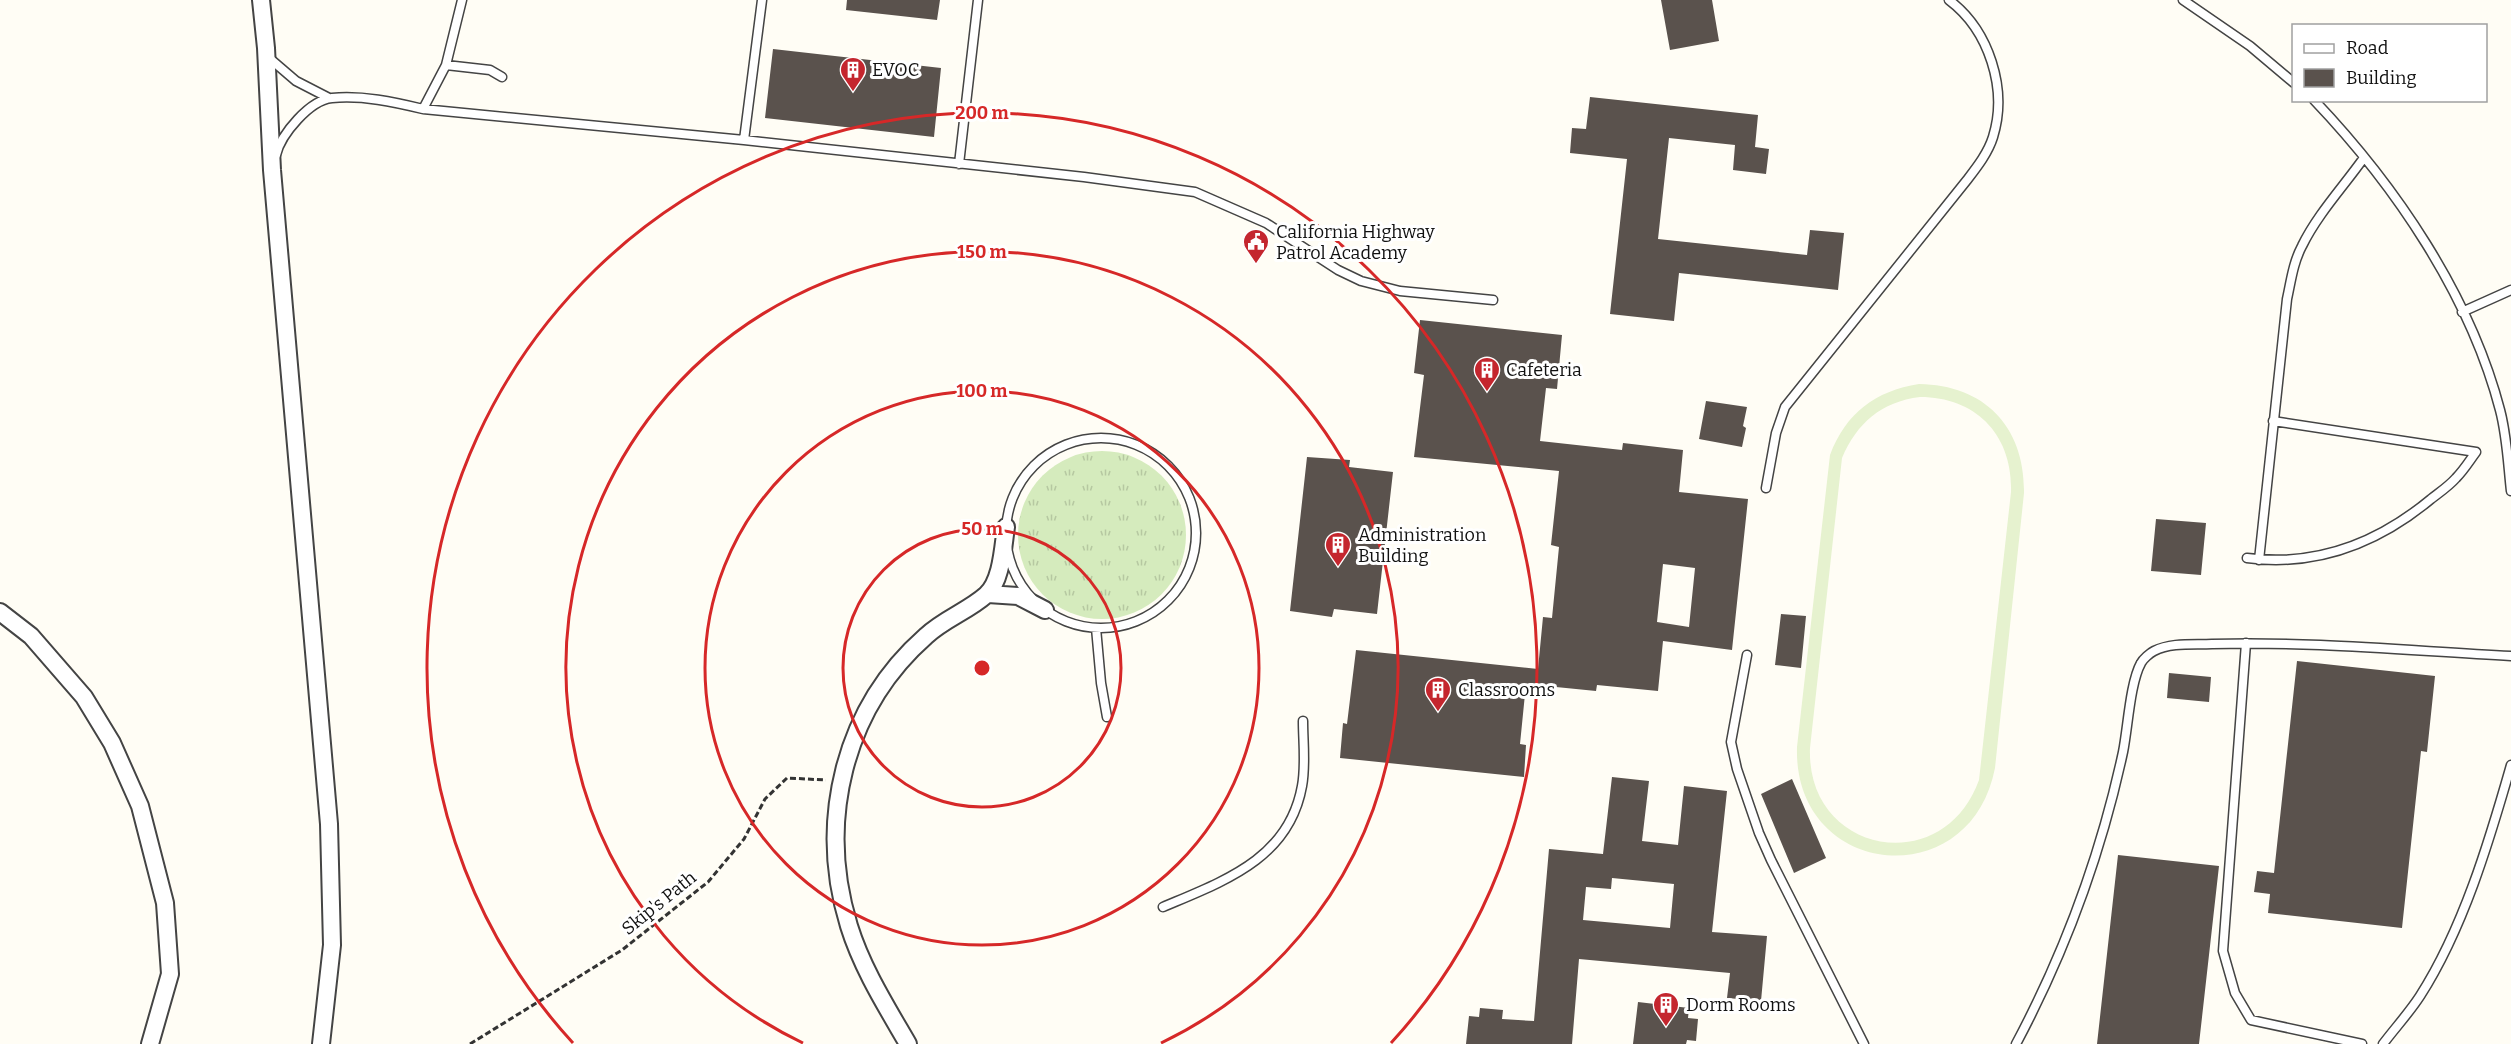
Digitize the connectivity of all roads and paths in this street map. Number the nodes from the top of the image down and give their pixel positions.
1 (261, 0) edge
2 (462, 0) edge
3 (762, 0) edge
4 (978, 0) edge
5 (1949, 0) edge
6 (2183, 0) edge
7 (267, 56) junction
8 (446, 65) junction
9 (502, 77) dead end
10 (2292, 81) edge
11 (329, 98) junction
12 (2316, 102) edge
13 (423, 109) junction
14 (744, 140) junction
15 (2363, 159) junction
16 (959, 164) junction
17 (272, 170) junction
18 (2511, 290) edge
19 (1493, 300) dead end
20 (2462, 312) junction
21 (2273, 421) junction
22 (1766, 488) dead end
23 (2511, 491) edge
24 (1006, 526) junction
25 (2247, 558) dead end
26 (2259, 560) junction
27 (988, 594) junction
28 (1045, 610) junction
29 (0, 612) edge
30 (1096, 628) junction
31 (2246, 643) junction
32 (1748, 655) dead end
33 (2511, 656) edge
34 (1107, 717) dead end
35 (1303, 721) dead end
36 (2511, 765) edge
37 (840, 781) junction
38 (1163, 907) dead end
39 (150, 1044) edge
40 (321, 1044) edge
41 (470, 1044) edge
42 (908, 1044) edge
43 (1864, 1044) edge
44 (2016, 1044) edge
45 (2362, 1044) edge
46 (2383, 1044) edge

1 - 7 street
2 - 8 lane
3 - 14 lane
4 - 16 lane
5 - 22 lane
6 - 10 lane
7 - 11 lane
7 - 17 street
8 - 9 lane
8 - 13 lane
11 - 13 lane
11 - 17 lane
12 - 15 lane
13 - 14 lane
14 - 16 lane
15 - 20 lane
15 - 21 lane
16 - 19 lane
17 - 40 street
18 - 20 lane
20 - 23 lane
21 - 26 lane
21 - 26 lane
24 - 27 street
24 - 28 lane
24 - 30 lane
25 - 26 lane
27 - 28 street
27 - 37 street
28 - 30 lane
29 - 39 street
30 - 34 lane
31 - 33 lane
31 - 44 lane
31 - 45 lane
32 - 43 lane
35 - 38 lane
36 - 46 lane
37 - 41 path, Skip's Path
37 - 42 street

